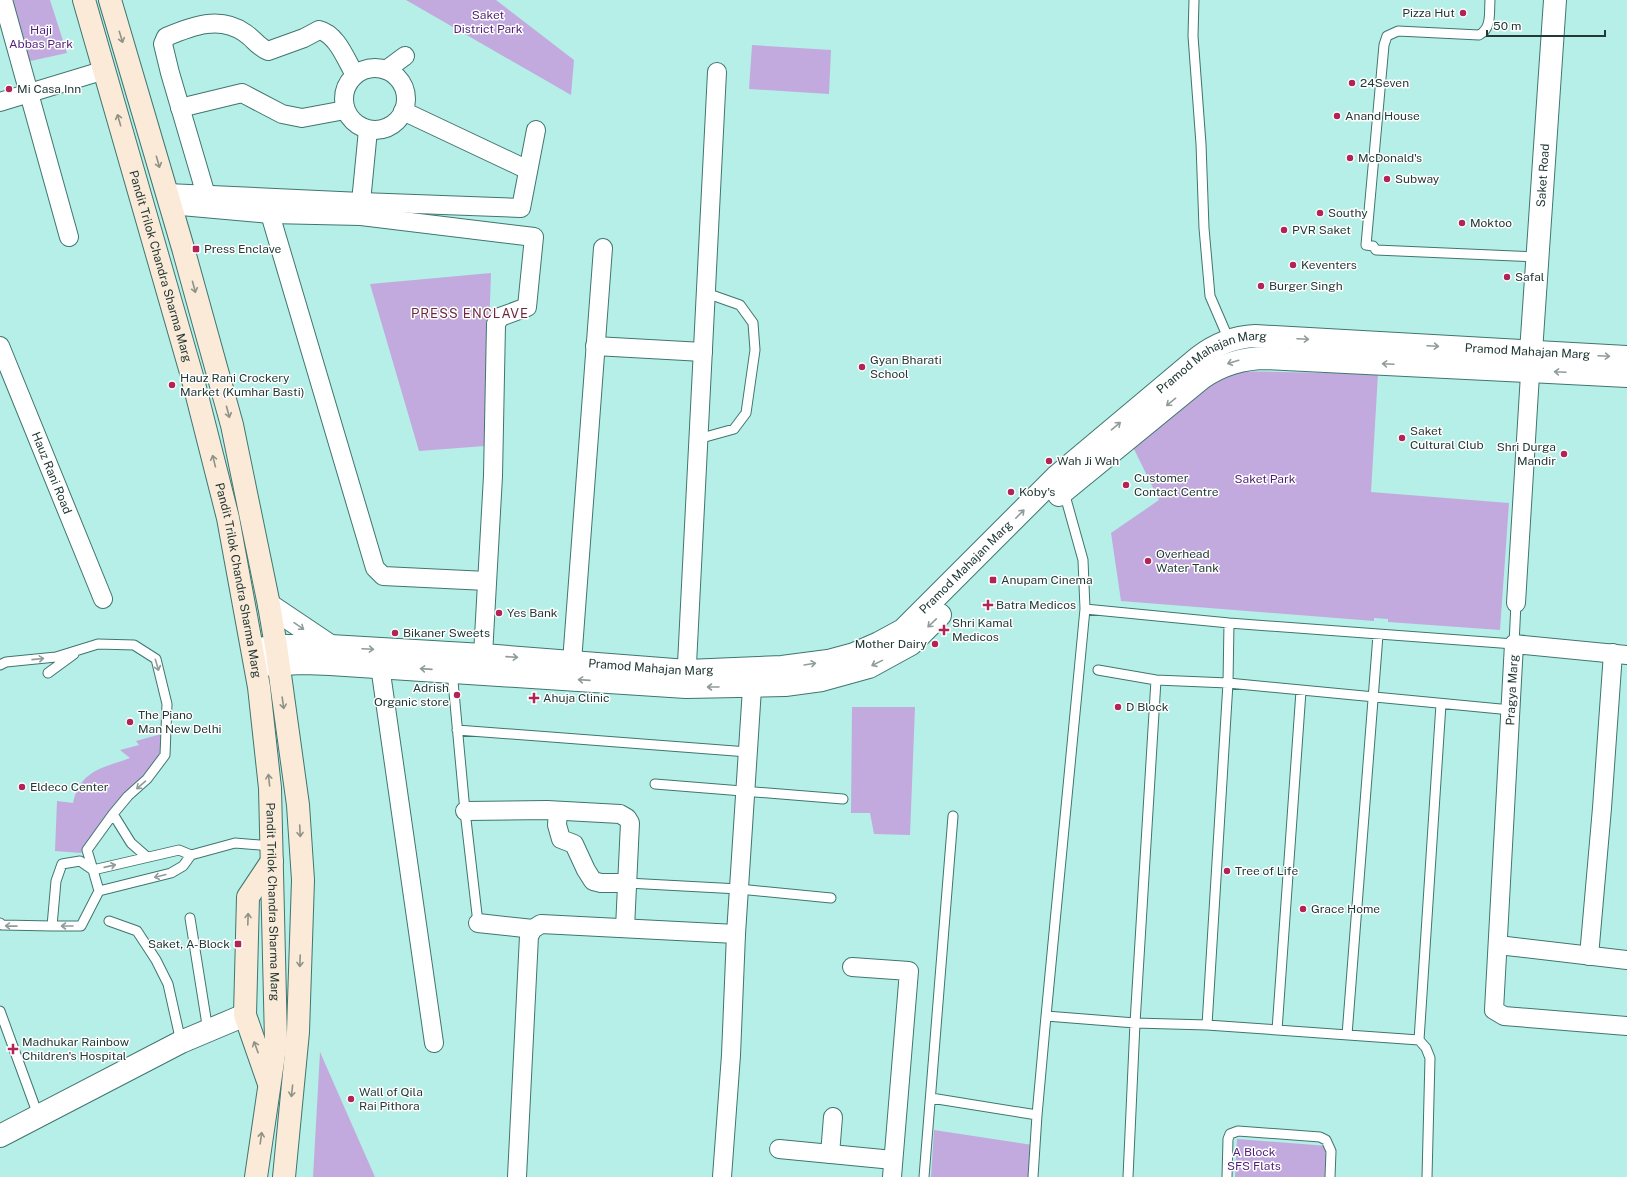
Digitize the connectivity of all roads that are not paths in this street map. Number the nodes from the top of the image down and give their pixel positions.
1 (3, 0) edge
2 (84, 0) edge
3 (110, 0) edge
4 (1194, 0) edge
5 (1490, 0) edge
6 (1555, 0) edge
7 (405, 56) dead end
8 (105, 70) junction
9 (386, 70) junction
10 (717, 72) dead end
11 (355, 75) junction
12 (28, 92) junction
13 (0, 102) edge
14 (180, 108) junction
15 (345, 110) junction
16 (403, 111) junction
17 (368, 130) junction
18 (536, 130) dead end
19 (528, 170) junction
20 (206, 195) junction
21 (168, 199) junction
22 (360, 202) junction
23 (270, 214) junction
24 (69, 237) dead end
25 (603, 248) dead end
26 (1538, 257) junction
27 (706, 293) junction
28 (1229, 340) junction
29 (0, 346) edge
30 (595, 346) junction
31 (703, 352) junction
32 (1627, 357) edge
33 (1530, 361) junction
34 (1627, 376) edge
35 (698, 439) junction
36 (1060, 484) junction
37 (487, 581) junction
38 (103, 599) dead end
39 (1516, 603) joint
40 (269, 605) junction
41 (1085, 609) junction
42 (1229, 623) junction
43 (1378, 635) junction
44 (1514, 644) junction
45 (330, 646) junction
46 (79, 650) junction
47 (1620, 654) edge
48 (277, 655) junction
49 (483, 655) junction
50 (254, 657) junction
51 (572, 662) junction
52 (0, 665) edge
53 (380, 666) junction
54 (1098, 670) dead end
55 (452, 671) junction
56 (48, 673) dead end
57 (753, 676) junction
58 (686, 679) junction
59 (1156, 680) junction
60 (1228, 683) junction
61 (1301, 691) junction
62 (1373, 698) junction
63 (1441, 704) junction
64 (1511, 710) junction
65 (457, 730) junction
66 (748, 752) junction
67 (655, 784) dead end
68 (746, 792) junction
69 (843, 799) dead end
70 (465, 811) junction
71 (558, 811) junction
72 (113, 814) junction
73 (953, 816) dead end
74 (272, 854) junction
75 (191, 856) junction
76 (147, 857) junction
77 (94, 870) junction
78 (627, 883) junction
79 (739, 889) junction
80 (99, 891) junction
81 (831, 898) dead end
82 (190, 918) dead end
83 (110, 922) dead end
84 (478, 922) joint
85 (0, 923) edge
86 (52, 926) junction
87 (625, 928) junction
88 (533, 929) junction
89 (736, 934) junction
90 (1498, 946) junction
91 (1589, 956) junction
92 (1627, 960) edge
93 (852, 967) dead end
94 (0, 1011) edge
95 (245, 1015) junction
96 (1046, 1016) junction
97 (1135, 1023) junction
98 (1206, 1025) junction
99 (1627, 1026) edge
100 (1278, 1030) junction
101 (208, 1031) junction
102 (1347, 1035) junction
103 (1420, 1040) junction
104 (181, 1042) junction
105 (434, 1043) dead end
106 (269, 1084) junction
107 (931, 1098) junction
108 (38, 1115) junction
109 (1037, 1115) junction
110 (833, 1117) dead end
111 (0, 1136) edge
112 (779, 1149) dead end
113 (830, 1154) junction
114 (893, 1169) edge
115 (256, 1177) edge
116 (284, 1177) edge
117 (517, 1177) edge
118 (722, 1177) edge
119 (924, 1177) edge
120 (1033, 1177) edge
121 (1128, 1177) edge
122 (1227, 1177) edge
123 (1330, 1177) edge
124 (1427, 1177) edge

1 - 12 street
2 - 8 main road, Pandit Trilok Chandra Sharma Marg
3 -> 21 main road, Pandit Trilok Chandra Sharma Marg
4 - 28 lane
5 - 26 lane
6 - 26 street, Saket Road
7 - 9 street
8 - 12 street
50 -> 8 main road, Pandit Trilok Chandra Sharma Marg
9 - 11 street
9 - 16 street
10 - 27 street
11 - 14 street
11 - 15 street
12 - 13 street
12 - 24 street
14 - 15 street
14 - 20 street
15 - 17 street
16 - 17 street
16 - 19 street
17 - 22 street
18 - 19 street
19 - 22 street
20 - 21 street
20 - 22 street
21 - 23 street
21 -> 40 main road, Pandit Trilok Chandra Sharma Marg
23 - 37 street
23 - 37 street
25 - 30 street
26 - 33 street, Saket Road
27 - 31 street
27 - 35 lane
28 -> 33 street, Pramod Mahajan Marg
36 -> 28 street, Pramod Mahajan Marg
29 - 38 street, Hauz Rani Road
30 - 31 street
30 - 51 street
31 - 35 street
33 -> 32 street, Pramod Mahajan Marg
34 -> 33 street, Pramod Mahajan Marg
33 -> 36 street, Pramod Mahajan Marg
33 - 39 street, Pragya Marg
35 - 58 street
36 - 41 lane
36 - 57 street, Pramod Mahajan Marg
37 - 49 street
39 - 44 lane, Pragya Marg
40 -> 45 street
40 - 48 main road, Pandit Trilok Chandra Sharma Marg
41 - 42 lane
41 - 96 lane
42 - 43 lane
42 - 60 lane
43 - 44 lane
43 - 62 lane
44 - 47 street
44 - 64 street, Pragya Marg
45 - 48 street, Pramod Mahajan Marg
45 -> 49 street, Pramod Mahajan Marg
52 -> 46 lane
46 - 56 lane
46 -> 72 lane
47 - 91 street
48 - 50 street, Pramod Mahajan Marg
48 - 53 street, Pramod Mahajan Marg
48 -> 116 main road, Pandit Trilok Chandra Sharma Marg
49 -> 51 street, Pramod Mahajan Marg
74 -> 50 main road, Pandit Trilok Chandra Sharma Marg
51 - 58 street, Pramod Mahajan Marg
55 -> 53 street, Pramod Mahajan Marg
53 - 105 street
54 - 59 lane
58 -> 55 street, Pramod Mahajan Marg
55 - 65 lane
57 - 58 street, Pramod Mahajan Marg
57 - 66 street
59 - 60 lane
59 - 97 lane
60 - 61 lane
60 - 98 lane
61 - 62 lane
61 - 100 lane
62 - 63 lane
62 - 102 lane
63 - 64 lane
63 - 103 lane
64 - 90 street, Pragya Marg
65 - 66 lane
65 - 70 lane
66 - 68 street
67 - 68 lane
68 - 69 lane
68 - 79 street
70 - 71 street
70 - 84 lane
71 - 78 street
71 - 78 street
72 - 76 lane
72 - 77 lane
73 - 107 lane
74 - 75 lane
95 -> 74 main road
74 - 106 main road, Pandit Trilok Chandra Sharma Marg
75 - 76 lane
75 -> 80 lane
77 -> 76 lane
77 - 80 lane
77 - 86 lane
78 - 79 lane
78 - 87 street
79 - 81 lane
79 - 89 street
80 -> 86 lane
82 - 101 lane
83 - 104 lane
84 - 88 street
86 -> 85 lane
87 - 88 street
87 - 89 street
88 - 117 street
89 - 118 street
90 - 91 street
90 - 99 street, Pragya Marg
91 - 92 street
93 - 114 street
94 - 108 lane
95 - 101 street
106 -> 95 main road
96 - 97 lane
96 - 109 lane
97 - 98 lane
97 - 121 lane
98 - 100 lane
100 - 102 lane
101 - 104 street
102 - 103 lane
103 - 124 lane
104 - 108 street
115 -> 106 main road, Pandit Trilok Chandra Sharma Marg
107 - 109 lane
107 - 119 lane
108 - 111 street
109 - 120 lane
110 - 113 street
112 - 113 street
113 - 114 street
122 - 123 lane

